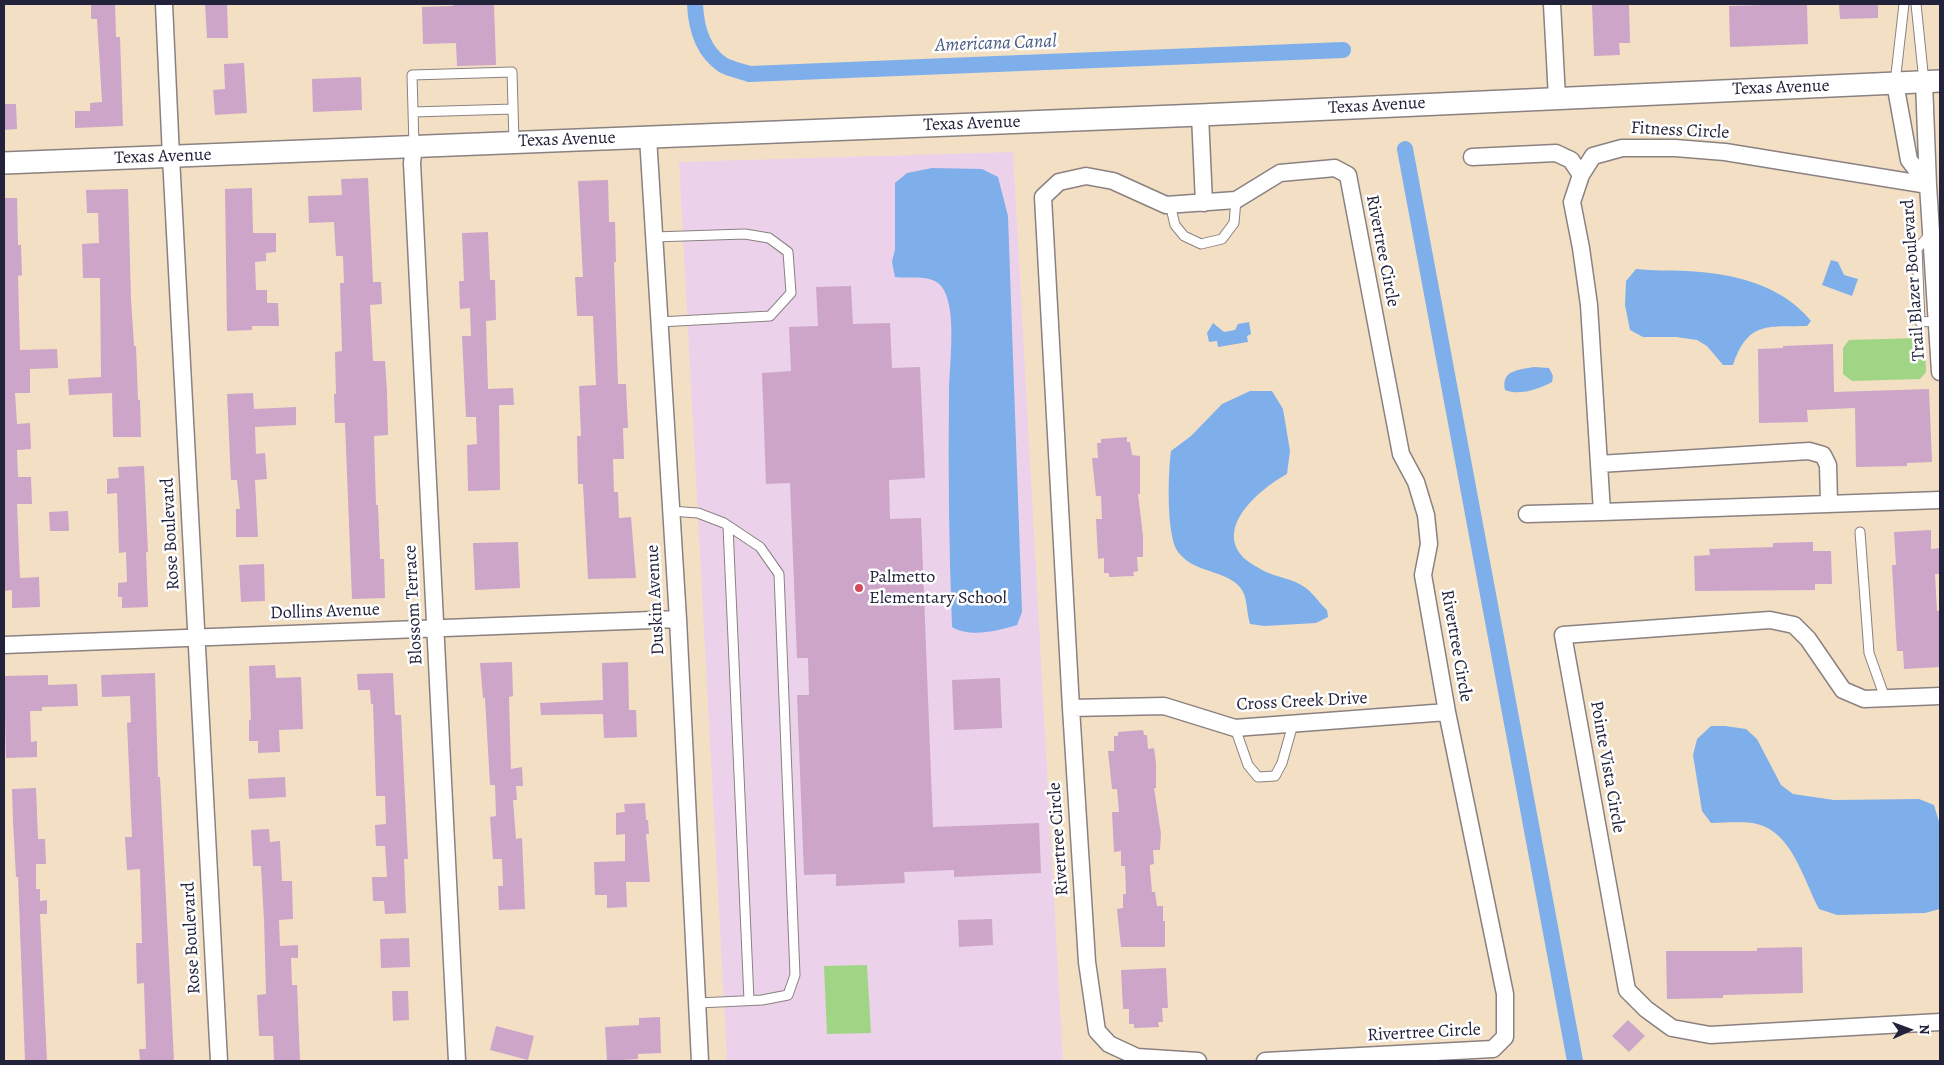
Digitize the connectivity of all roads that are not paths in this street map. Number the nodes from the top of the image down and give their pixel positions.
1 (164, 4) edge
2 (1552, 4) edge
3 (1904, 4) edge
4 (1916, 4) edge
5 (1932, 82) edge
6 (1895, 83) junction
7 (1556, 98) junction
8 (513, 109) junction
9 (414, 112) junction
10 (1200, 115) junction
11 (648, 137) junction
12 (514, 142) junction
13 (414, 146) junction
14 (171, 157) junction
15 (1472, 157) dead end
16 (4, 163) edge
17 (1581, 175) junction
18 (1928, 186) junction
19 (1236, 200) junction
20 (1204, 202) junction
21 (1170, 204) junction
22 (1931, 233) junction
23 (654, 237) junction
24 (1936, 254) edge
25 (1938, 311) edge
26 (660, 322) junction
27 (1940, 372) edge
28 (1599, 464) junction
29 (1940, 500) edge
30 (1829, 503) junction
31 (671, 511) junction
32 (1602, 512) junction
33 (1527, 514) dead end
34 (728, 526) junction
35 (1860, 532) dead end
36 (678, 619) junction
37 (435, 628) junction
38 (196, 638) junction
39 (4, 645) edge
40 (1940, 696) edge
41 (1885, 698) junction
42 (1071, 708) junction
43 (1447, 712) junction
44 (1293, 724) junction
45 (1235, 728) junction
46 (749, 1000) junction
47 (698, 1003) junction
48 (1940, 1022) edge
49 (219, 1061) edge
50 (457, 1061) edge
51 (700, 1061) edge
52 (1198, 1061) edge
53 (1265, 1061) edge

1 - 14 street, Rose Boulevard
2 - 7 street
3 - 6 lane
4 - 5 lane
5 - 6 street, Texas Avenue
5 - 18 street, Trail Blazer Boulevard
6 - 7 street, Texas Avenue
6 - 18 street, Trail Blazer Boulevard
7 - 10 street, Texas Avenue
8 - 9 lane
8 - 9 lane
8 - 12 lane
9 - 13 lane
10 - 11 street, Texas Avenue
10 - 20 street
11 - 12 street, Texas Avenue
11 - 23 street, Duskin Avenue
12 - 13 street, Texas Avenue
13 - 14 street, Texas Avenue
13 - 37 street, Blossom Terrace
14 - 16 street, Texas Avenue
14 - 38 street, Rose Boulevard
15 - 17 street
17 - 18 street, Fitness Circle
17 - 28 street, Fitness Circle
18 - 22 street, Trail Blazer Boulevard
19 - 20 street, Rivertree Circle
19 - 21 lane
19 - 43 street, Rivertree Circle
20 - 21 street, Rivertree Circle
21 - 42 street, Rivertree Circle
22 - 24 street, Trail Blazer Boulevard
22 - 25 lane
23 - 26 street, Duskin Avenue
23 - 26 lane
24 - 25 street, Trail Blazer Boulevard
25 - 27 street, Trail Blazer Boulevard
26 - 31 street, Duskin Avenue
28 - 30 street
28 - 32 street, Fitness Circle
29 - 30 street
30 - 32 street
31 - 34 lane
31 - 36 street, Duskin Avenue
32 - 33 street
34 - 46 lane
34 - 46 lane
35 - 41 lane
36 - 37 street, Dollins Avenue
36 - 47 street, Duskin Avenue
37 - 38 street, Dollins Avenue
37 - 50 street, Blossom Terrace
38 - 39 street, Dollins Avenue
38 - 49 street, Rose Boulevard
40 - 41 street, Pointe Vista Circle
41 - 48 street, Pointe Vista Circle
42 - 45 street, Cross Creek Drive
42 - 52 street, Rivertree Circle
43 - 44 street, Cross Creek Drive
43 - 53 street, Rivertree Circle
44 - 45 street, Cross Creek Drive
44 - 45 lane
46 - 47 lane
47 - 51 street, Duskin Avenue

